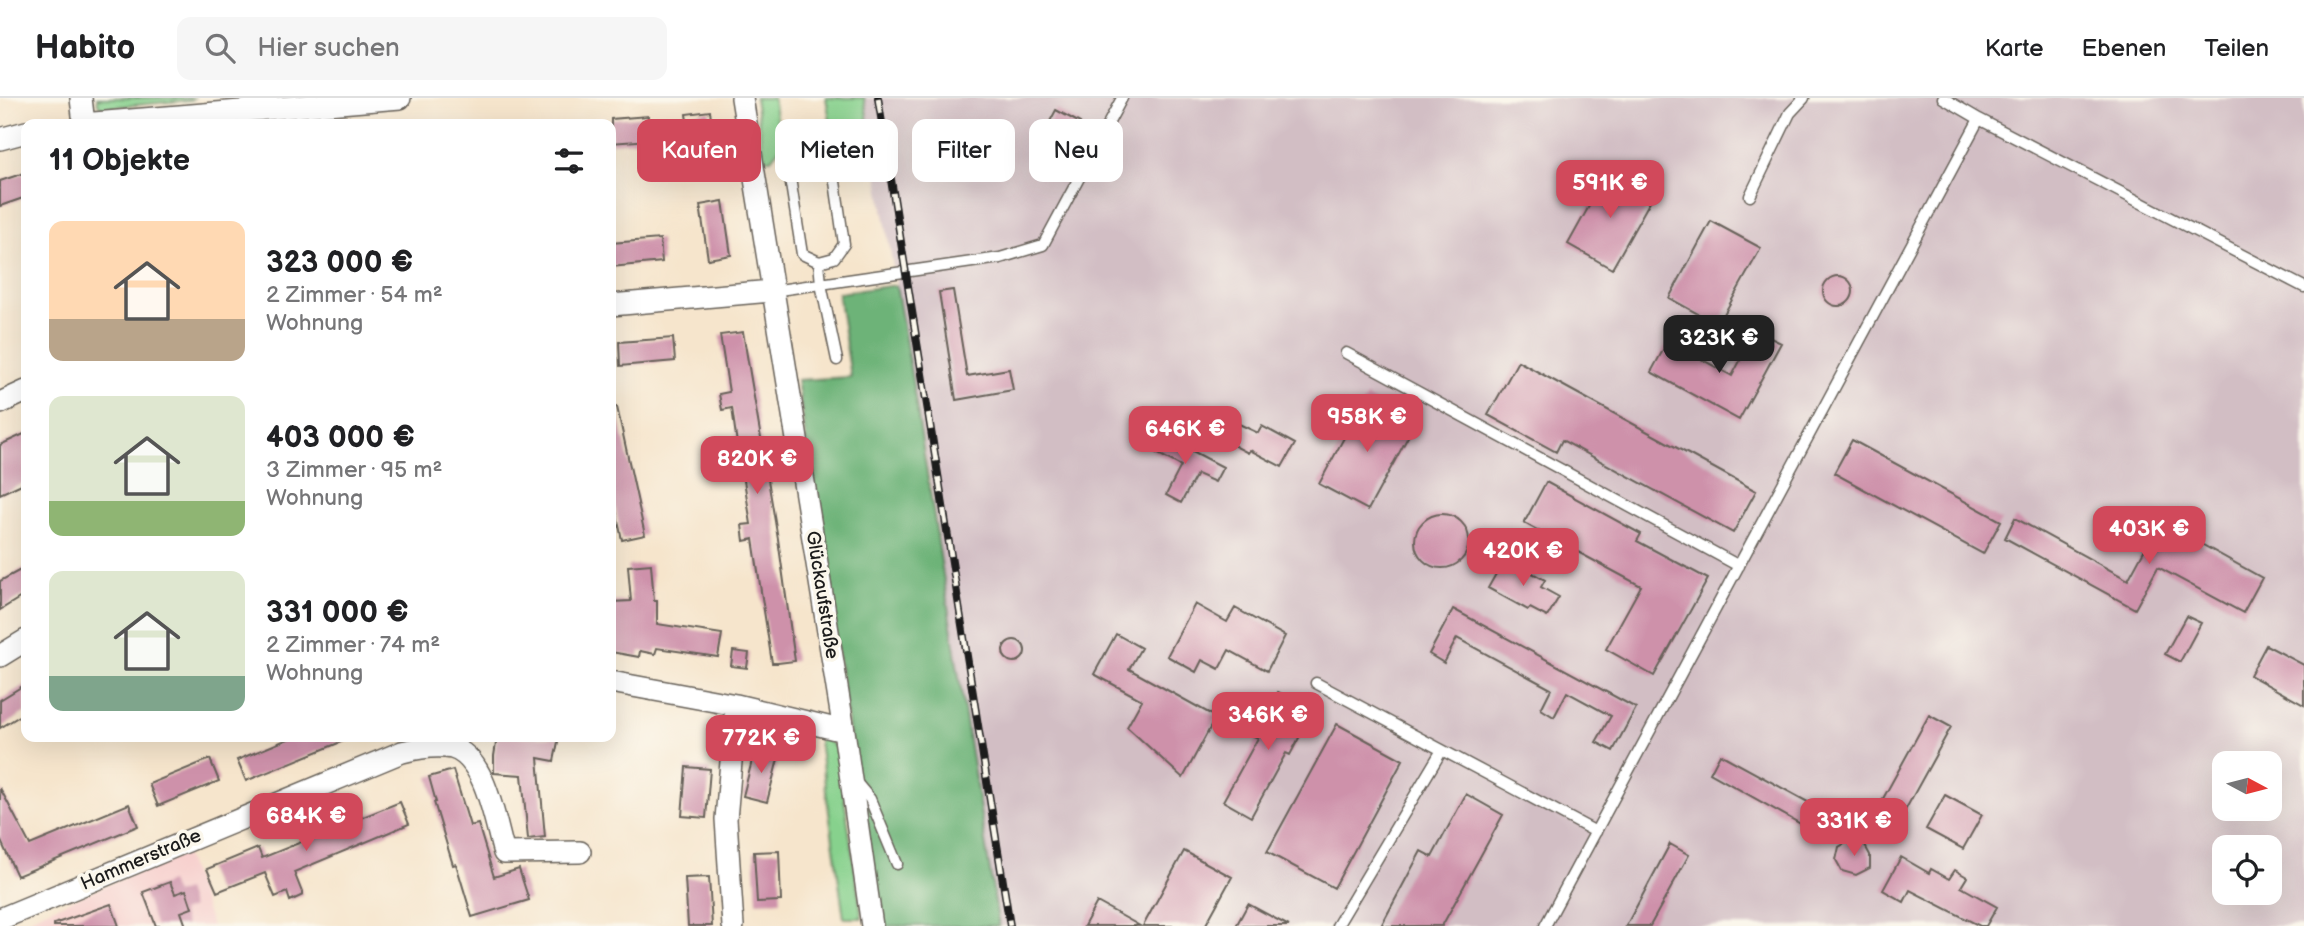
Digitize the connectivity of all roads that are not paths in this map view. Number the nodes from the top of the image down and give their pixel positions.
1 (81, 98) edge
2 (400, 98) edge
3 (742, 98) edge
4 (1122, 98) edge
5 (1804, 98) edge
6 (1943, 98) edge
7 (215, 112) edge
8 (83, 119) edge
9 (138, 119) edge
10 (1979, 119) junction
11 (21, 133) edge
12 (0, 139) edge
13 (1750, 196) dead end
14 (819, 262) junction
15 (821, 284) junction
16 (2304, 287) edge
17 (772, 291) junction
18 (616, 305) edge
19 (1346, 353) dead end
20 (837, 360) dead end
21 (21, 393) edge
22 (0, 403) edge
23 (1739, 566) junction
24 (21, 643) edge
25 (0, 656) edge
26 (616, 683) edge
27 (1316, 683) dead end
28 (736, 705) junction
29 (845, 731) junction
30 (400, 744) edge
31 (1442, 750) junction
32 (851, 776) junction
33 (1596, 832) junction
34 (580, 852) dead end
35 (897, 864) dead end
36 (0, 919) edge
37 (733, 926) edge
38 (872, 926) edge
39 (1337, 926) edge
40 (1545, 926) edge

1 - 8 street
2 - 7 street
3 - 17 street, Glückaufstraße
4 - 15 lane
5 - 13 lane
6 - 10 lane
7 - 9 street
10 - 16 lane
10 - 23 lane
11 - 12 street
14 - 14 lane
14 - 15 lane
15 - 17 lane
15 - 20 lane
17 - 18 street
17 - 29 street, Glückaufstraße
19 - 23 lane
21 - 22 street
23 - 33 lane
24 - 25 street
26 - 28 street
27 - 31 lane
28 - 29 street
28 - 37 street
29 - 32 street, Glückaufstraße
30 - 34 street, Hammerstraße
30 - 36 street, Hammerstraße
31 - 33 lane
31 - 39 lane
32 - 35 lane
32 - 38 street, Glückaufstraße
33 - 40 lane

